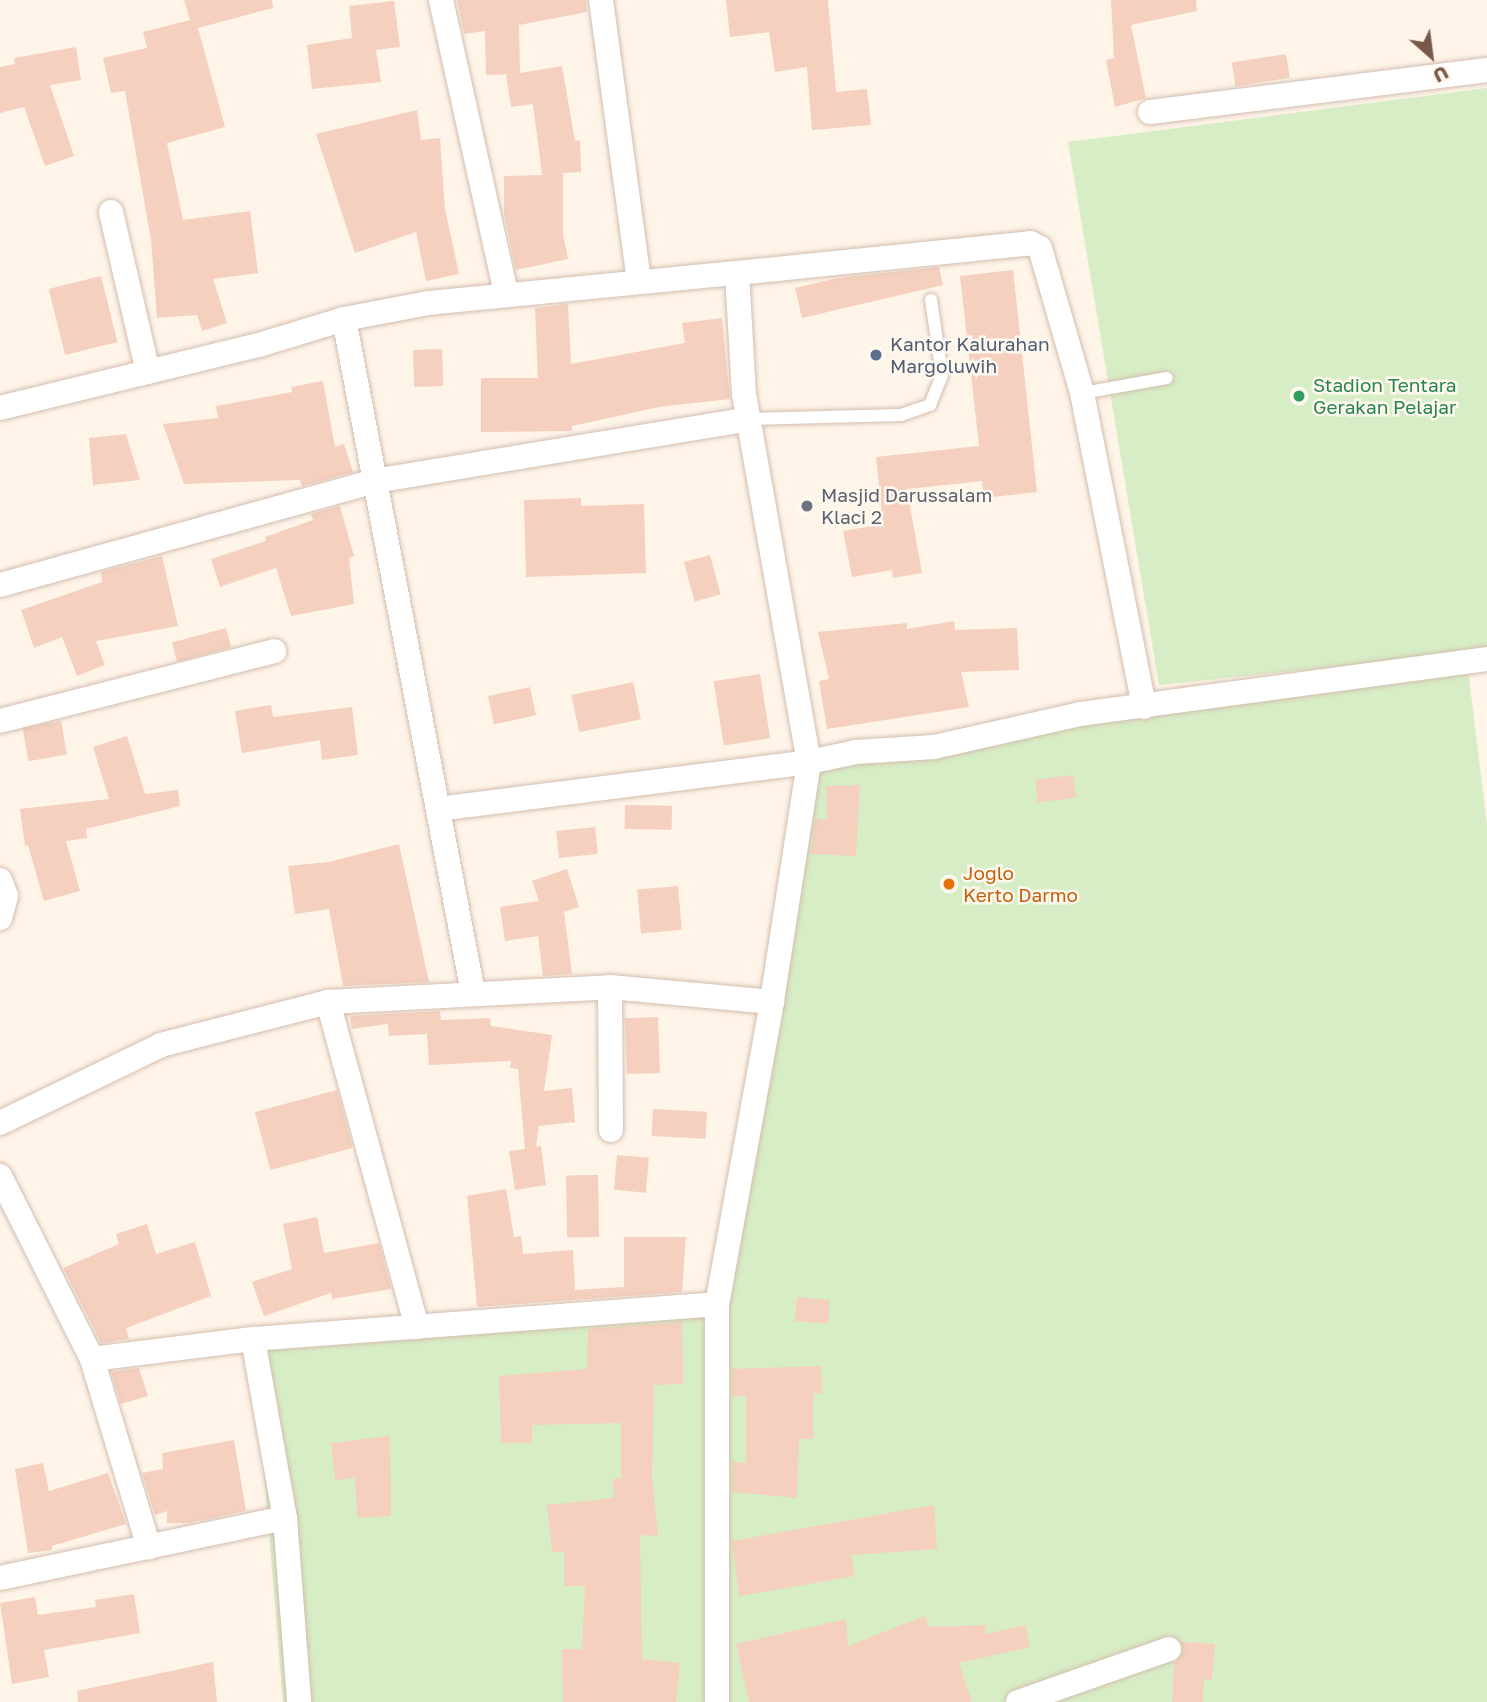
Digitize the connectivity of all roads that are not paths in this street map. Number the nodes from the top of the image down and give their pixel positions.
1 (441, 0) edge
2 (601, 0) edge
3 (1487, 70) edge
4 (1150, 112) dead end
5 (111, 212) dead end
6 (737, 273) junction
7 (639, 281) junction
8 (506, 293) junction
9 (931, 300) dead end
10 (344, 319) junction
11 (148, 372) junction
12 (1167, 378) dead end
13 (1082, 393) junction
14 (0, 408) edge
15 (748, 419) junction
16 (375, 481) junction
17 (0, 585) edge
18 (274, 651) dead end
19 (1487, 659) edge
20 (1144, 707) junction
21 (0, 721) edge
22 (809, 762) junction
23 (438, 809) junction
24 (0, 880) edge
25 (0, 918) edge
26 (610, 987) junction
27 (473, 993) junction
28 (328, 1002) junction
29 (772, 1002) junction
30 (0, 1124) edge
31 (611, 1130) dead end
32 (0, 1176) edge
33 (717, 1304) junction
34 (417, 1327) junction
35 (253, 1339) junction
36 (92, 1359) junction
37 (285, 1518) junction
38 (149, 1548) junction
39 (0, 1578) edge
40 (1169, 1649) dead end
41 (299, 1702) edge
42 (717, 1702) edge
43 (1018, 1702) edge

1 - 8 street
2 - 7 street
3 - 4 street
5 - 11 street
6 - 7 street
6 - 13 street
6 - 15 street
7 - 8 street
8 - 10 street
9 - 15 lane
10 - 11 street
10 - 16 street
11 - 14 street
12 - 13 lane
13 - 20 street
15 - 16 street
15 - 22 street
16 - 17 street
16 - 23 street
18 - 21 street
19 - 20 street
20 - 22 street
22 - 23 street
22 - 29 street
23 - 27 street
24 - 25 street
26 - 27 street
26 - 29 street
26 - 31 street
27 - 28 street
28 - 30 street
28 - 34 street
29 - 33 street
32 - 36 street
33 - 34 street
33 - 42 street
34 - 35 street
35 - 36 street
35 - 37 street
36 - 38 street
37 - 38 street
37 - 41 street
38 - 39 street
40 - 43 street

